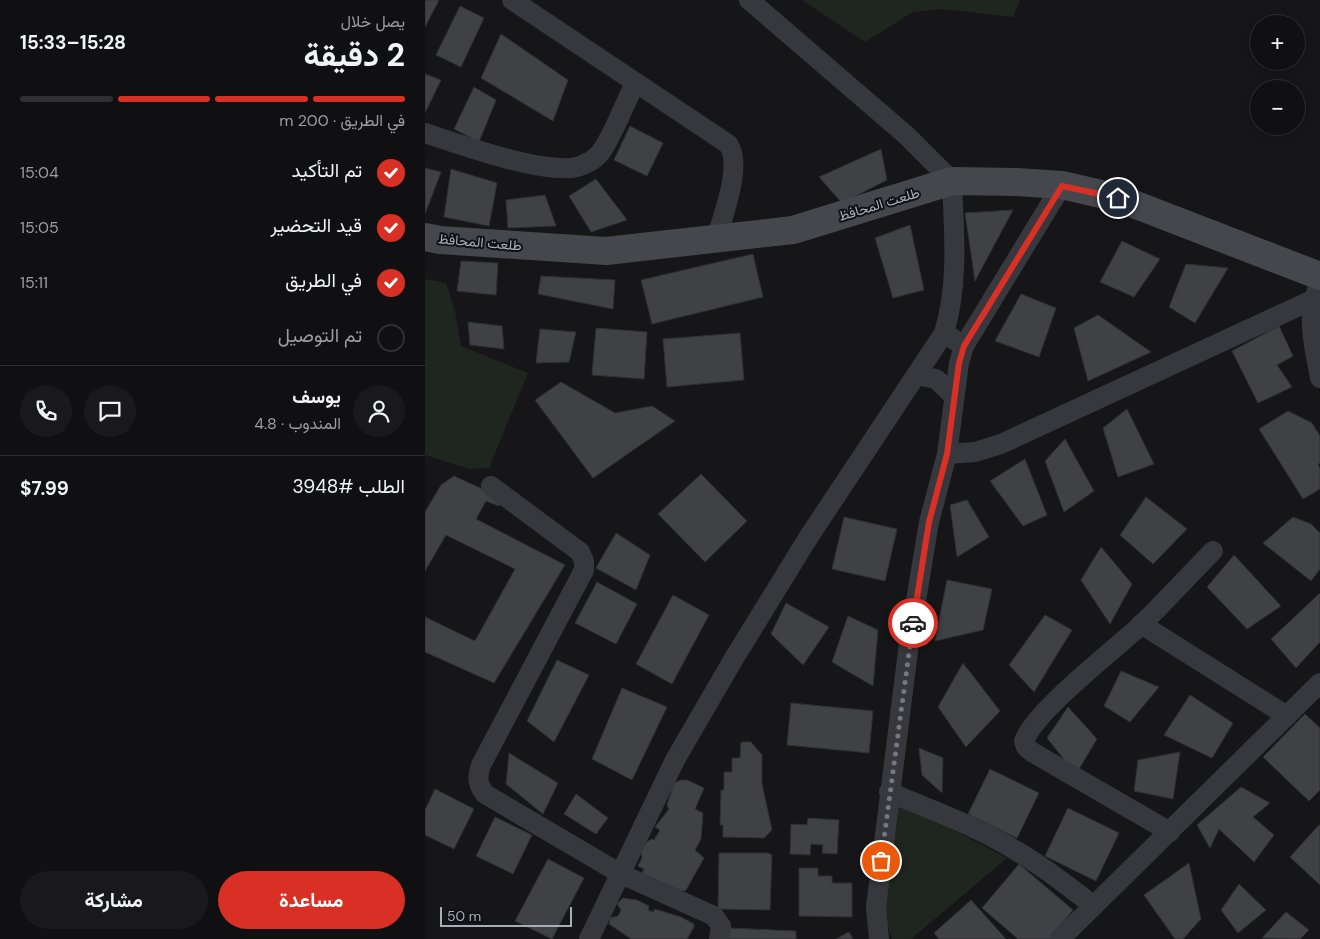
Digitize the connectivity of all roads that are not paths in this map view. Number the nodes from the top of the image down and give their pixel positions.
1 (512, 0) edge
2 (749, 0) edge
3 (635, 83) junction
4 (425, 132) edge
5 (952, 181) junction
6 (1062, 186) junction
7 (425, 237) edge
8 (717, 238) junction
9 (1320, 281) edge
10 (1316, 288) edge
11 (944, 333) junction
12 (964, 346) junction
13 (916, 375) junction
14 (1320, 378) edge
15 (954, 396) junction
16 (947, 454) junction
17 (491, 486) dead end
18 (1213, 551) dead end
19 (1141, 624) junction
20 (1320, 683) edge
21 (1287, 716) junction
22 (889, 792) junction
23 (1171, 832) junction
24 (621, 874) junction
25 (1094, 906) junction
26 (589, 939) edge
27 (719, 939) edge
28 (879, 939) edge
29 (1061, 939) edge

1 - 3 street
2 - 5 street
3 - 4 street
3 - 8 street
5 - 6 street, طلعت المحافظ
5 - 8 street, طلعت المحافظ
5 - 11 street
6 - 10 street, طلعت المحافظ
6 - 12 street
7 - 8 street, طلعت المحافظ
9 - 10 street
10 - 14 street
10 - 16 street
11 - 12 street
11 - 13 street
12 - 15 street
13 - 15 street
13 - 24 street
15 - 16 street
16 - 22 street
17 - 24 street
18 - 19 street
19 - 21 street
19 - 23 street
20 - 21 street
21 - 23 street
22 - 25 street
22 - 28 street
23 - 25 street
24 - 26 street
24 - 27 street
25 - 29 street

